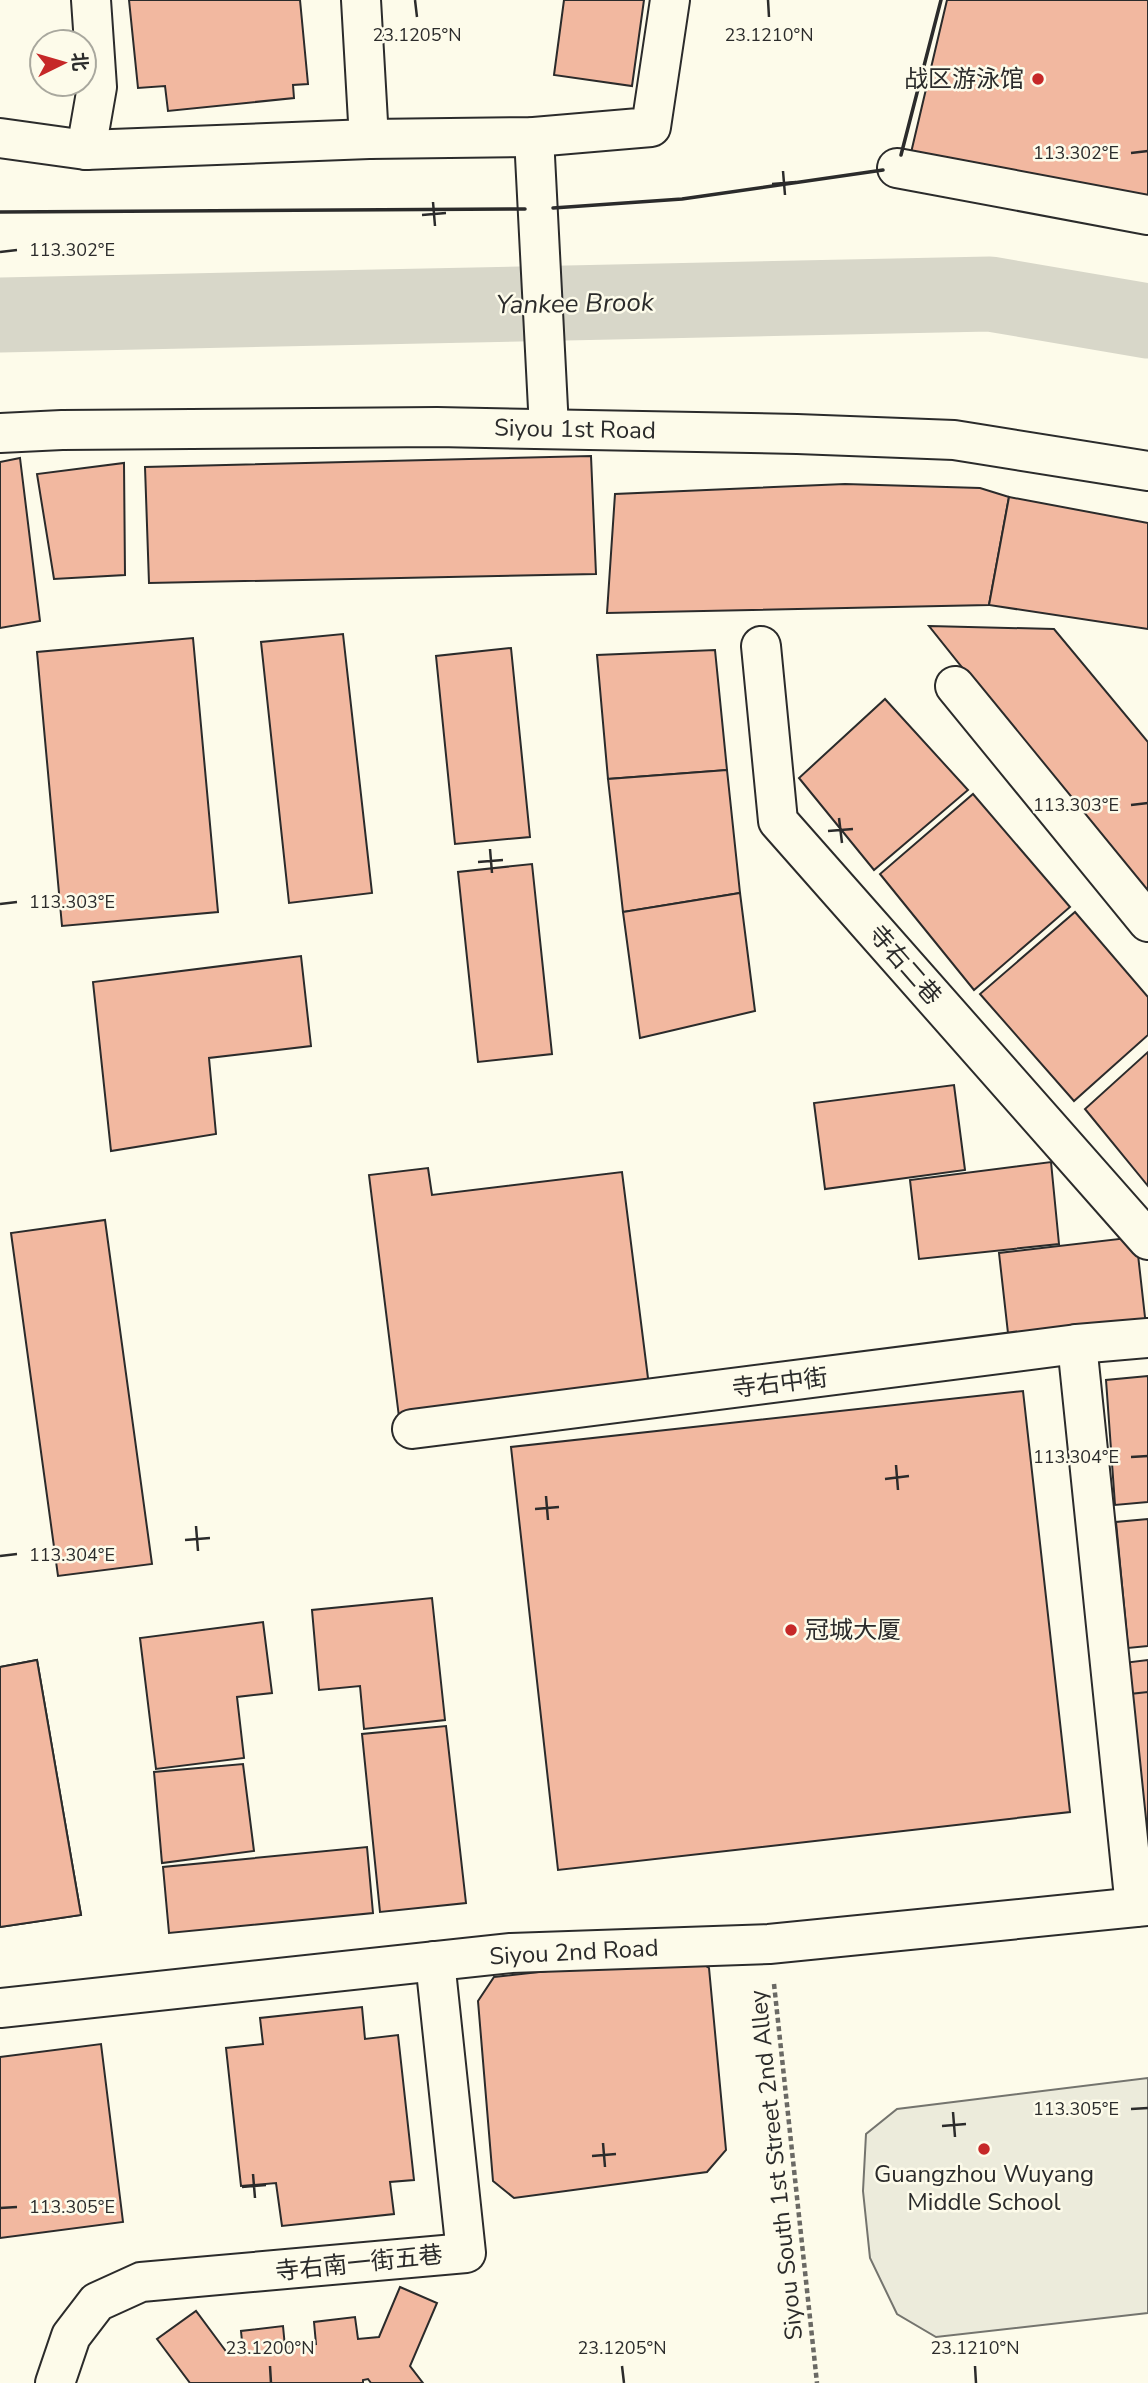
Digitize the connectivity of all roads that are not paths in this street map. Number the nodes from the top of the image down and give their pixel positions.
1 (91, 0) edge
2 (361, 0) edge
3 (670, 0) edge
4 (534, 137) junction
5 (0, 138) edge
6 (369, 139) junction
7 (86, 150) junction
8 (897, 168) dead end
9 (1148, 215) edge
10 (549, 428) junction
11 (0, 433) edge
12 (1148, 471) edge
13 (761, 646) dead end
14 (955, 686) dead end
15 (1148, 922) edge
16 (1148, 1240) edge
17 (1148, 1338) edge
18 (1076, 1344) junction
19 (412, 1429) dead end
20 (1141, 1907) edge
21 (435, 1961) junction
22 (0, 2008) edge
23 (55, 2383) edge

1 - 7 street
2 - 6 street
3 - 4 street
4 - 6 street
4 - 10 street
5 - 7 street
6 - 7 street
8 - 9 street
10 - 11 street, Siyou 1st Road
10 - 12 street, Siyou 1st Road
13 - 16 street, 寺右二巷
14 - 15 street
17 - 18 street, 寺右中街
18 - 19 street, 寺右中街
18 - 20 street
20 - 21 street, Siyou 2nd Road
21 - 22 street, Siyou 2nd Road
21 - 23 street, 寺右南一街五巷

